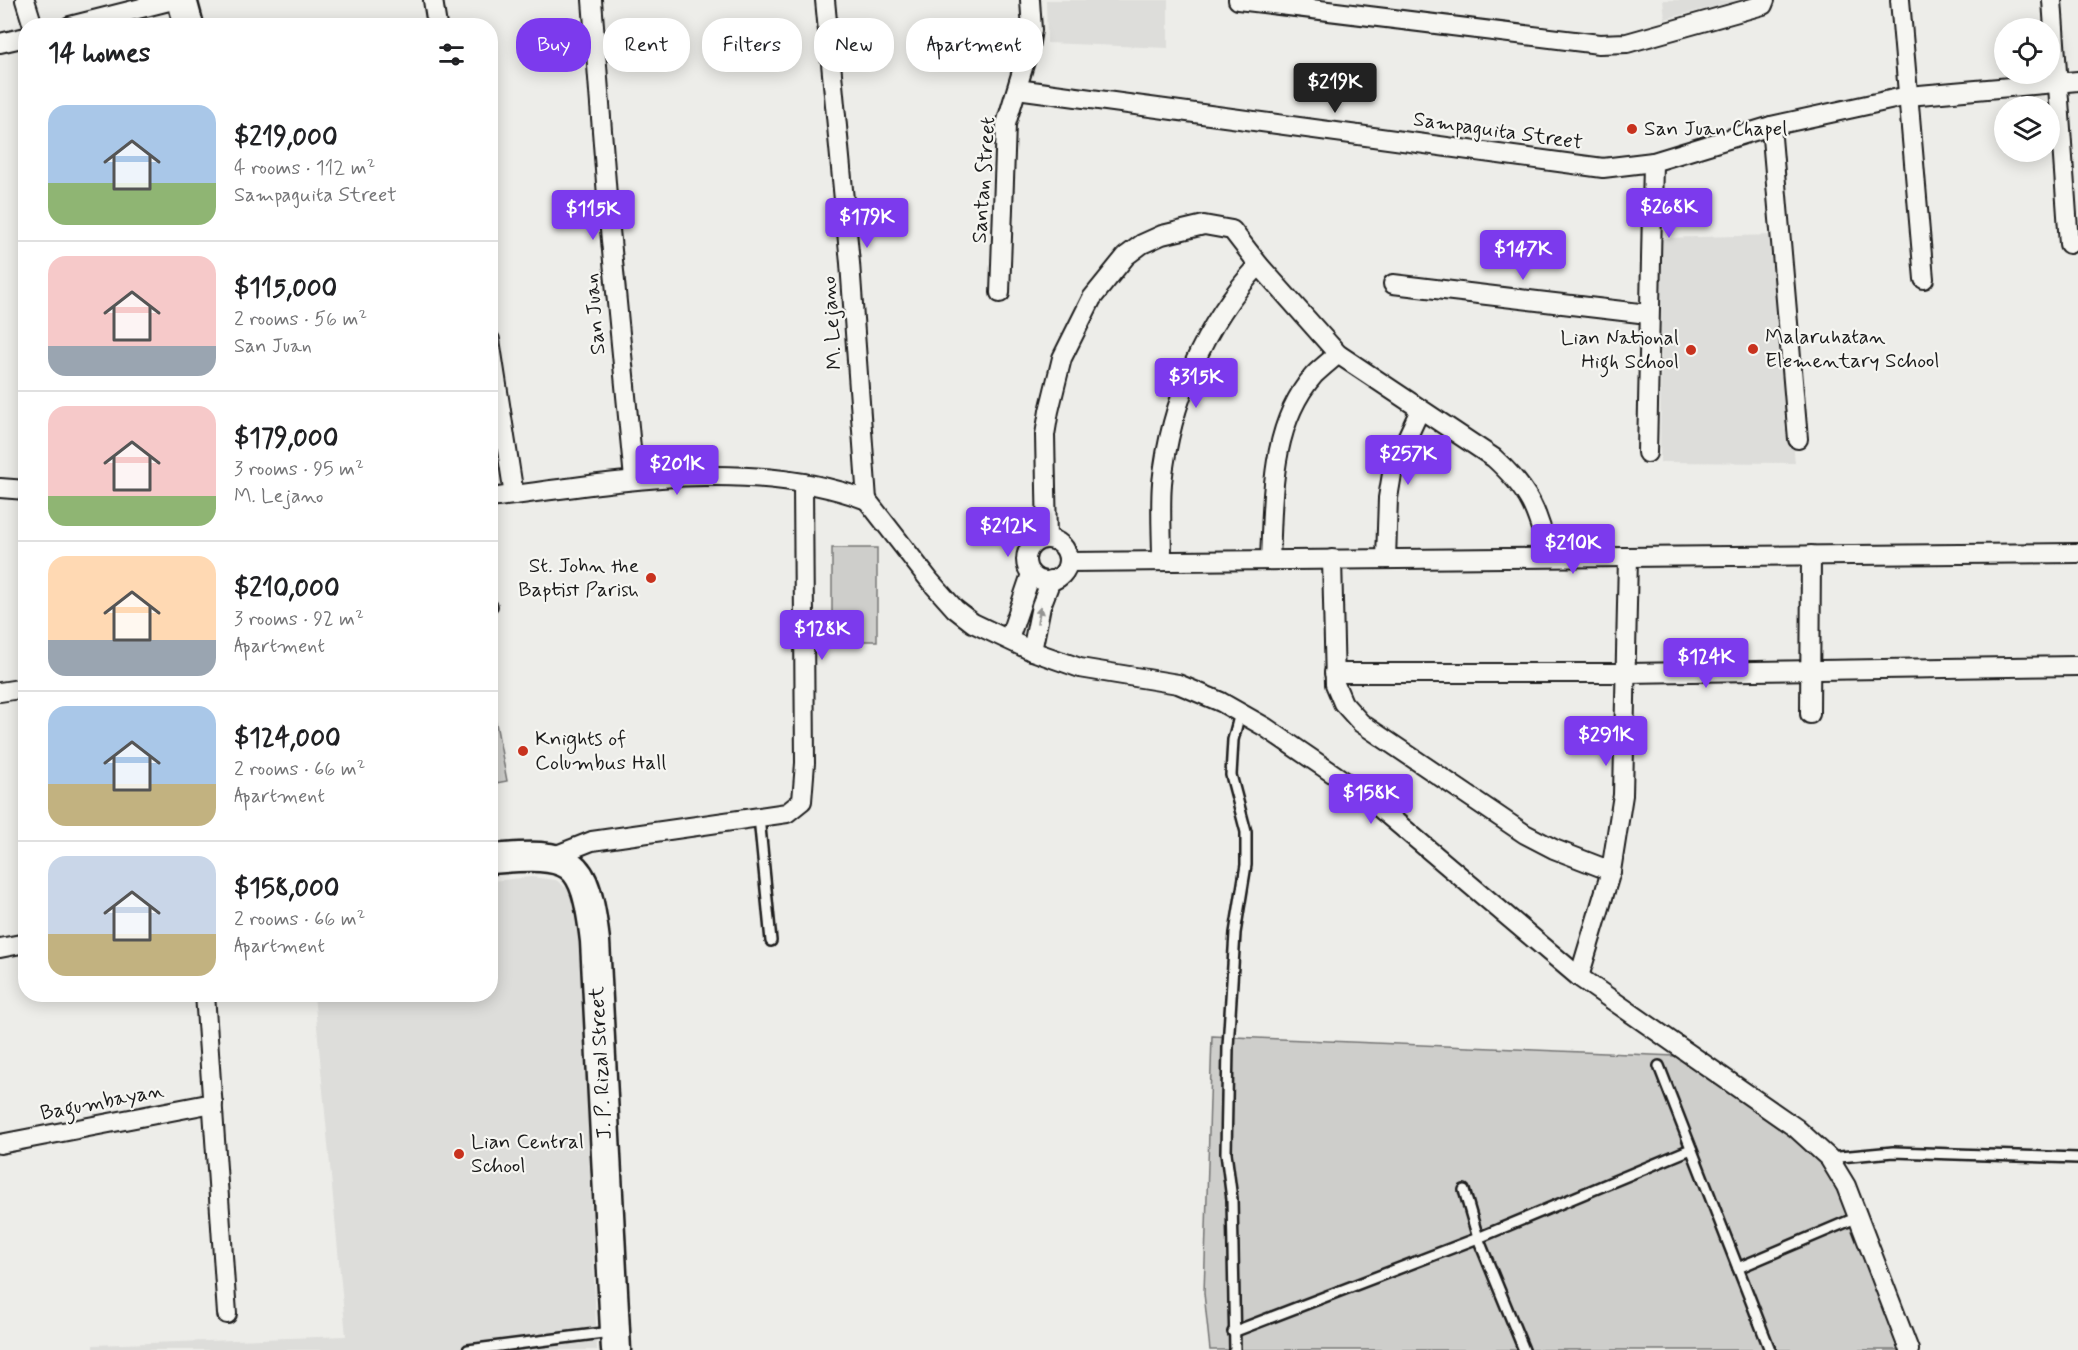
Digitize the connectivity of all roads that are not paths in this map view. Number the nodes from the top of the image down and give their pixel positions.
1 (26, 0) edge
2 (173, 0) edge
3 (182, 0) edge
4 (433, 0) edge
5 (592, 0) edge
6 (825, 0) edge
7 (1030, 0) edge
8 (1238, 0) edge
9 (1765, 0) edge
10 (1900, 0) edge
11 (2052, 0) edge
12 (31, 18) edge
13 (102, 18) edge
14 (187, 18) edge
15 (436, 18) edge
16 (2054, 18) edge
17 (18, 39) edge
18 (0, 43) edge
19 (2078, 81) edge
20 (2059, 84) joint
21 (2060, 84) edge
22 (1017, 89) junction
23 (1908, 96) junction
24 (1771, 126) junction
25 (1653, 162) junction
26 (2069, 244) dead end
27 (1259, 265) junction
28 (1924, 279) dead end
29 (1393, 284) dead end
30 (1000, 293) dead end
31 (1648, 314) junction
32 (1338, 354) junction
33 (498, 392) edge
34 (1420, 410) junction
35 (1798, 440) dead end
36 (1647, 453) dead end
37 (634, 479) junction
38 (802, 483) junction
39 (0, 488) edge
40 (18, 489) edge
41 (514, 495) junction
42 (498, 497) edge
43 (867, 500) junction
44 (1047, 539) junction
45 (2078, 553) edge
46 (1811, 555) junction
47 (1549, 557) junction
48 (1628, 557) junction
49 (1332, 559) junction
50 (1386, 559) junction
51 (1270, 560) junction
52 (1162, 561) junction
53 (1068, 562) junction
54 (1031, 573) junction
55 (1051, 580) junction
56 (1009, 639) junction
57 (1032, 651) junction
58 (2078, 666) edge
59 (1810, 670) junction
60 (1334, 673) junction
61 (1627, 673) junction
62 (18, 689) edge
63 (0, 692) edge
64 (1240, 713) junction
65 (1810, 714) dead end
66 (759, 817) junction
67 (554, 856) junction
68 (498, 860) edge
69 (1611, 871) junction
70 (771, 941) dead end
71 (18, 945) edge
72 (0, 948) edge
73 (1579, 976) junction
74 (206, 1002) edge
75 (1659, 1066) dead end
76 (213, 1103) junction
77 (0, 1144) edge
78 (1691, 1149) junction
79 (1829, 1158) junction
80 (2078, 1158) edge
81 (1464, 1190) dead end
82 (1858, 1217) junction
83 (1478, 1238) junction
84 (1737, 1268) junction
85 (227, 1314) dead end
86 (1233, 1332) junction
87 (615, 1341) edge
88 (468, 1350) edge
89 (1235, 1350) edge
90 (1524, 1350) edge
91 (1770, 1350) edge
92 (1909, 1350) edge

1 - 12 street
2 - 13 street
3 - 14 main road
4 - 15 street
5 - 37 street, San Juan
6 - 43 street, M. Lejano
7 - 22 street, Santan Street
8 - 9 street
10 - 23 street
11 - 16 street
17 - 18 street
19 - 21 street, Sampaguita Street
20 - 23 street, Sampaguita Street
20 - 26 street
22 - 25 street, Sampaguita Street
22 - 30 street, Santan Street
23 - 24 street, Sampaguita Street
23 - 28 street
24 - 25 street, Sampaguita Street
24 - 35 street
25 - 31 street
27 - 32 street
27 - 44 street
27 - 52 street
29 - 31 street
31 - 36 street
32 - 34 street
32 - 51 street
33 - 41 street
34 - 47 street
34 - 50 street
37 - 38 street
37 - 41 street
38 - 43 street
38 - 66 street
39 - 40 street
41 - 42 street
43 - 56 street
44 - 53 street
44 - 54 street
45 - 46 street
46 - 48 street
46 - 59 street
47 - 48 street
47 - 50 street
48 - 61 street
49 - 50 street
49 - 51 street
49 - 60 street
51 - 52 street
52 - 53 street
53 - 55 street
54 - 55 street
54 - 56 street
57 -> 55 street
56 - 57 street
57 - 64 street
58 - 59 street
59 - 61 street
59 - 65 street
60 - 61 street
60 - 69 street
61 - 69 street
62 - 63 street
64 - 73 street
64 - 86 lane
66 - 67 street
66 - 70 lane
67 - 68 main road
67 - 87 main road, J. P. Rizal Street
69 - 73 street
71 - 72 street
73 - 79 street
74 - 76 street
75 - 78 lane
76 - 77 street, Bagumbayan
76 - 85 street
78 - 83 lane
78 - 84 lane
79 - 80 lane
79 - 82 street
81 - 83 lane
82 - 84 lane
82 - 92 street
83 - 86 lane
83 - 90 lane
84 - 91 lane
86 - 89 lane
87 - 88 lane

